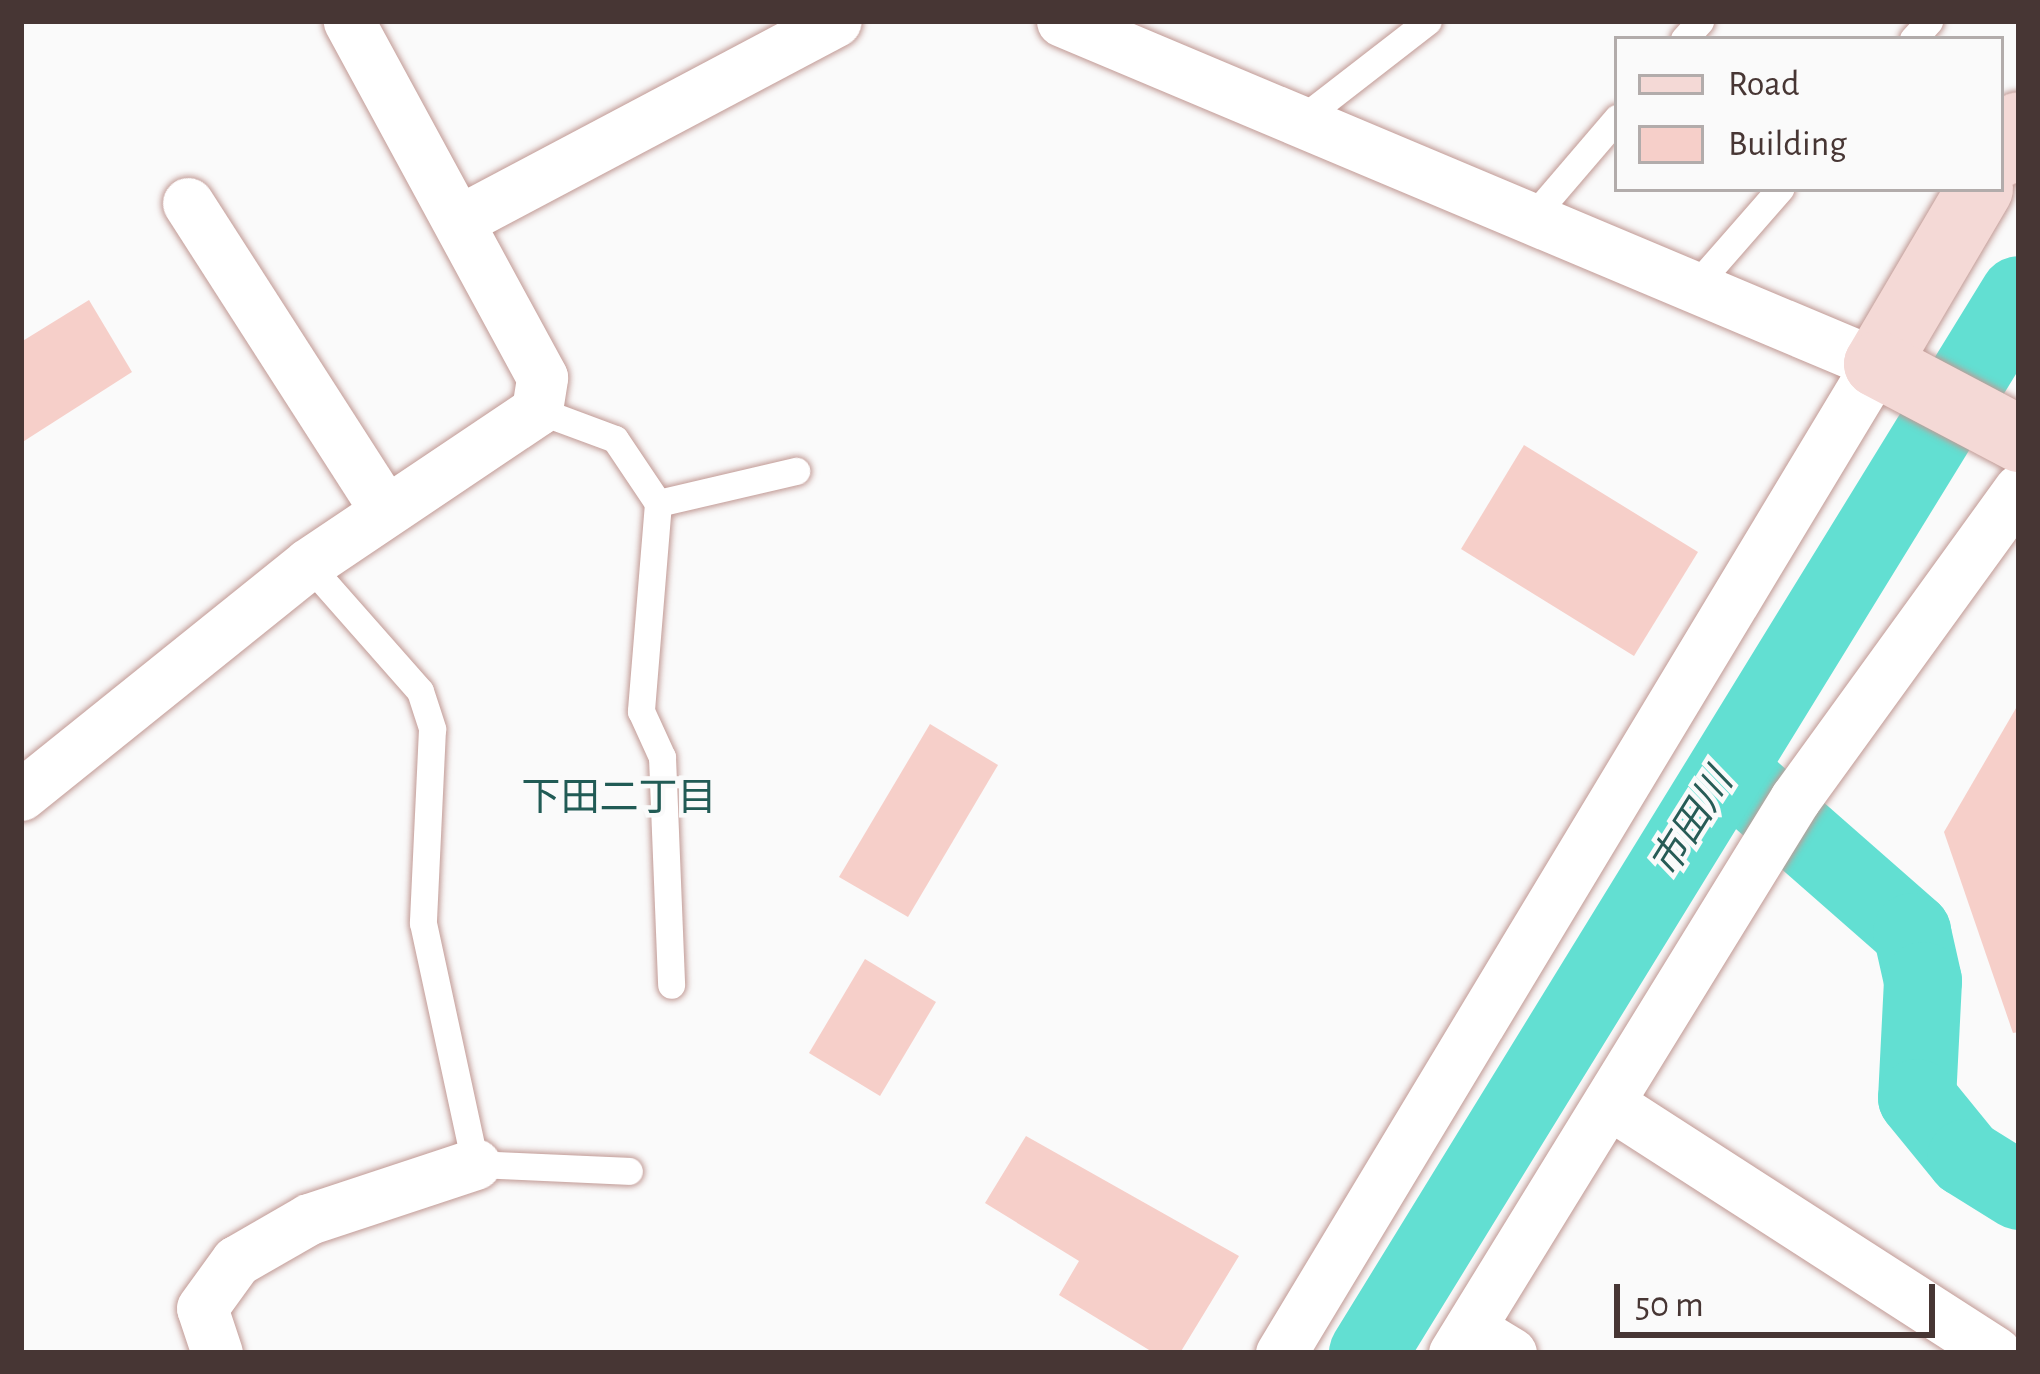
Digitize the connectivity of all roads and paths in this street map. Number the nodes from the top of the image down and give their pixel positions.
1 (350, 21) edge
2 (836, 21) edge
3 (1063, 21) edge
4 (1428, 21) edge
5 (1299, 121) junction
6 (1614, 121) edge
7 (1777, 192) edge
8 (1978, 192) edge
9 (188, 203) dead end
10 (1534, 214) junction
11 (460, 220) junction
12 (1696, 285) junction
13 (1876, 364) junction
14 (537, 410) junction
15 (2018, 456) edge
16 (796, 471) dead end
17 (658, 503) junction
18 (385, 508) junction
19 (308, 564) junction
20 (21, 795) edge
21 (670, 985) dead end
22 (1610, 1104) junction
23 (475, 1164) junction
24 (629, 1171) dead end
25 (1478, 1344) edge
26 (217, 1353) edge
27 (1281, 1353) edge
28 (1996, 1353) edge

1 - 11 street
2 - 11 street
3 - 5 street
4 - 5 lane
5 - 10 street
6 - 10 lane
7 - 12 lane
8 - 13 street
9 - 18 street
10 - 12 street
11 - 14 street
12 - 13 street
13 - 15 street
13 - 27 street
14 - 17 lane
14 - 18 street
15 - 22 street
16 - 17 lane
17 - 21 lane
18 - 19 street
19 - 20 street
19 - 23 lane
22 - 25 street
22 - 28 street
23 - 24 lane
23 - 26 street

